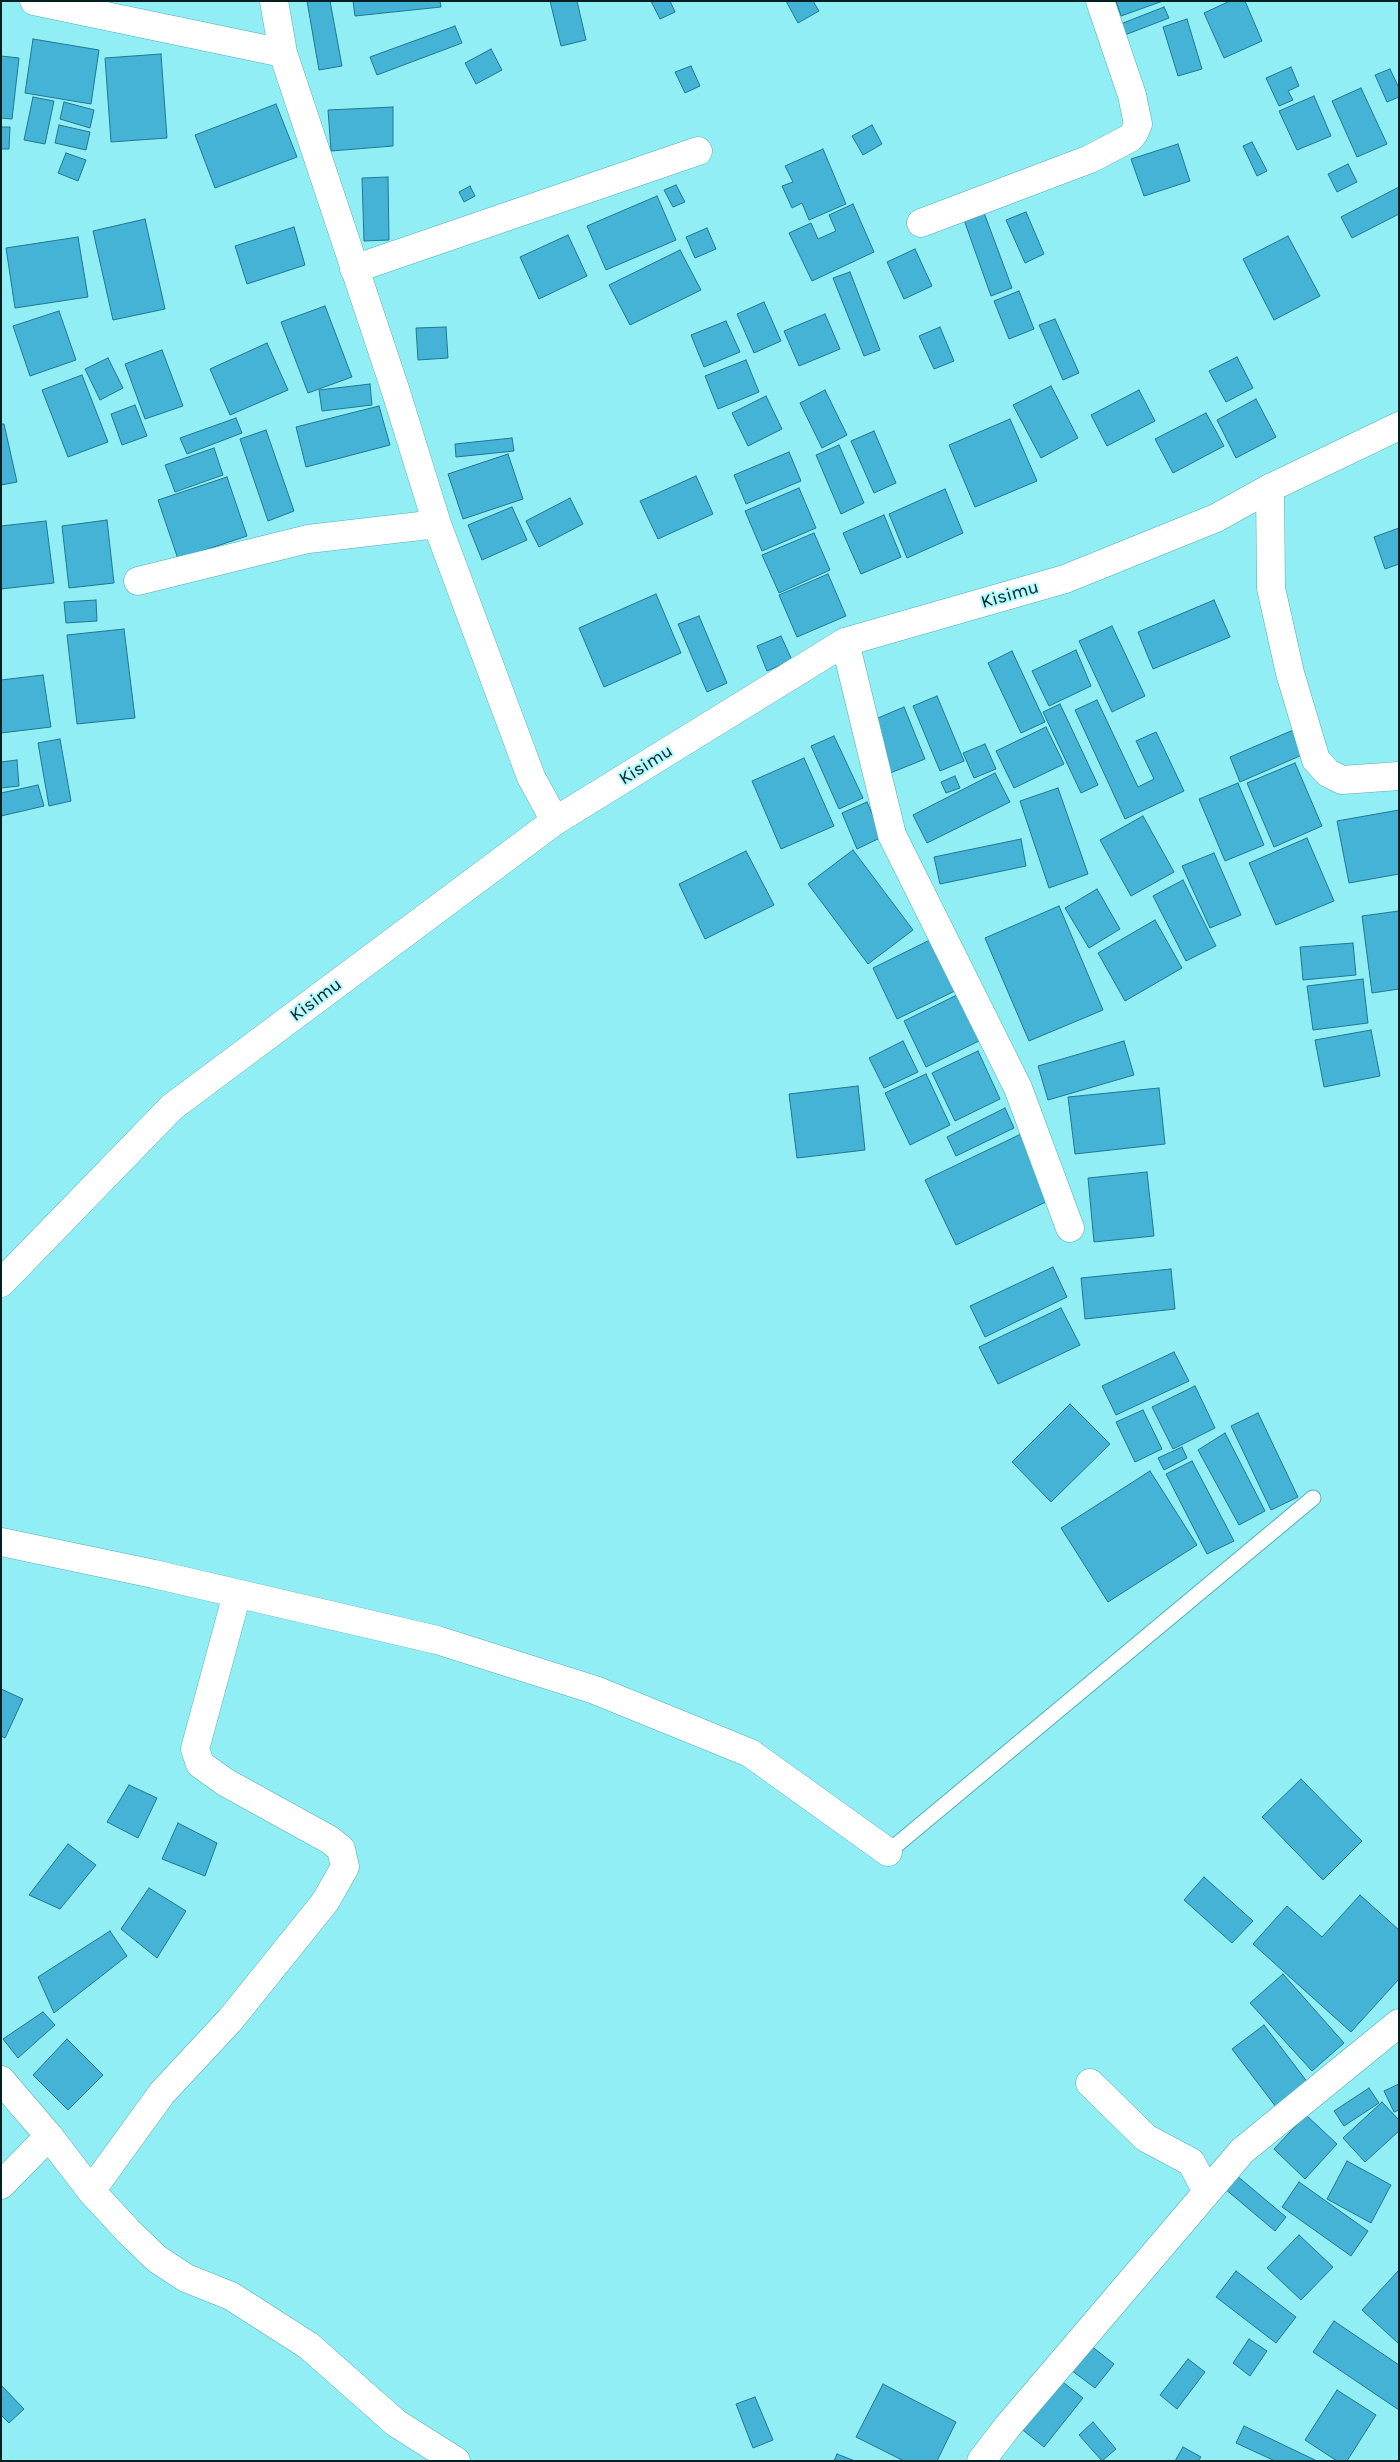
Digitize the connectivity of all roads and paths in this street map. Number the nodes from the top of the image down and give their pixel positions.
1 (34, 1) edge
2 (274, 1) edge
3 (1100, 1) edge
4 (283, 52) junction
5 (698, 151) dead end
6 (922, 223) dead end
7 (354, 269) junction
8 (1399, 426) edge
9 (1270, 488) junction
10 (437, 524) junction
11 (138, 581) dead end
12 (845, 642) junction
13 (1399, 776) edge
14 (555, 821) junction
15 (1070, 1228) dead end
16 (1, 1283) edge
17 (1313, 1498) dead end
18 (1, 1542) edge
19 (237, 1594) junction
20 (888, 1852) joint
21 (1399, 2023) edge
22 (1, 2080) edge
23 (1090, 2084) dead end
24 (49, 2136) junction
25 (1, 2185) edge
26 (91, 2191) junction
27 (1207, 2192) junction
28 (456, 2461) edge
29 (981, 2461) edge

1 - 4 street
2 - 4 street
3 - 6 street
4 - 7 street
5 - 7 street
7 - 10 street
8 - 9 street, Kisimu
9 - 12 street, Kisimu
9 - 13 street
10 - 11 street
10 - 14 street
12 - 14 street, Kisimu
12 - 15 street
14 - 16 street, Kisimu
17 - 20 lane
18 - 19 street
19 - 20 street
19 - 26 street
21 - 27 street
22 - 24 street
23 - 27 street
24 - 25 street
24 - 26 street
26 - 28 street
27 - 29 street

